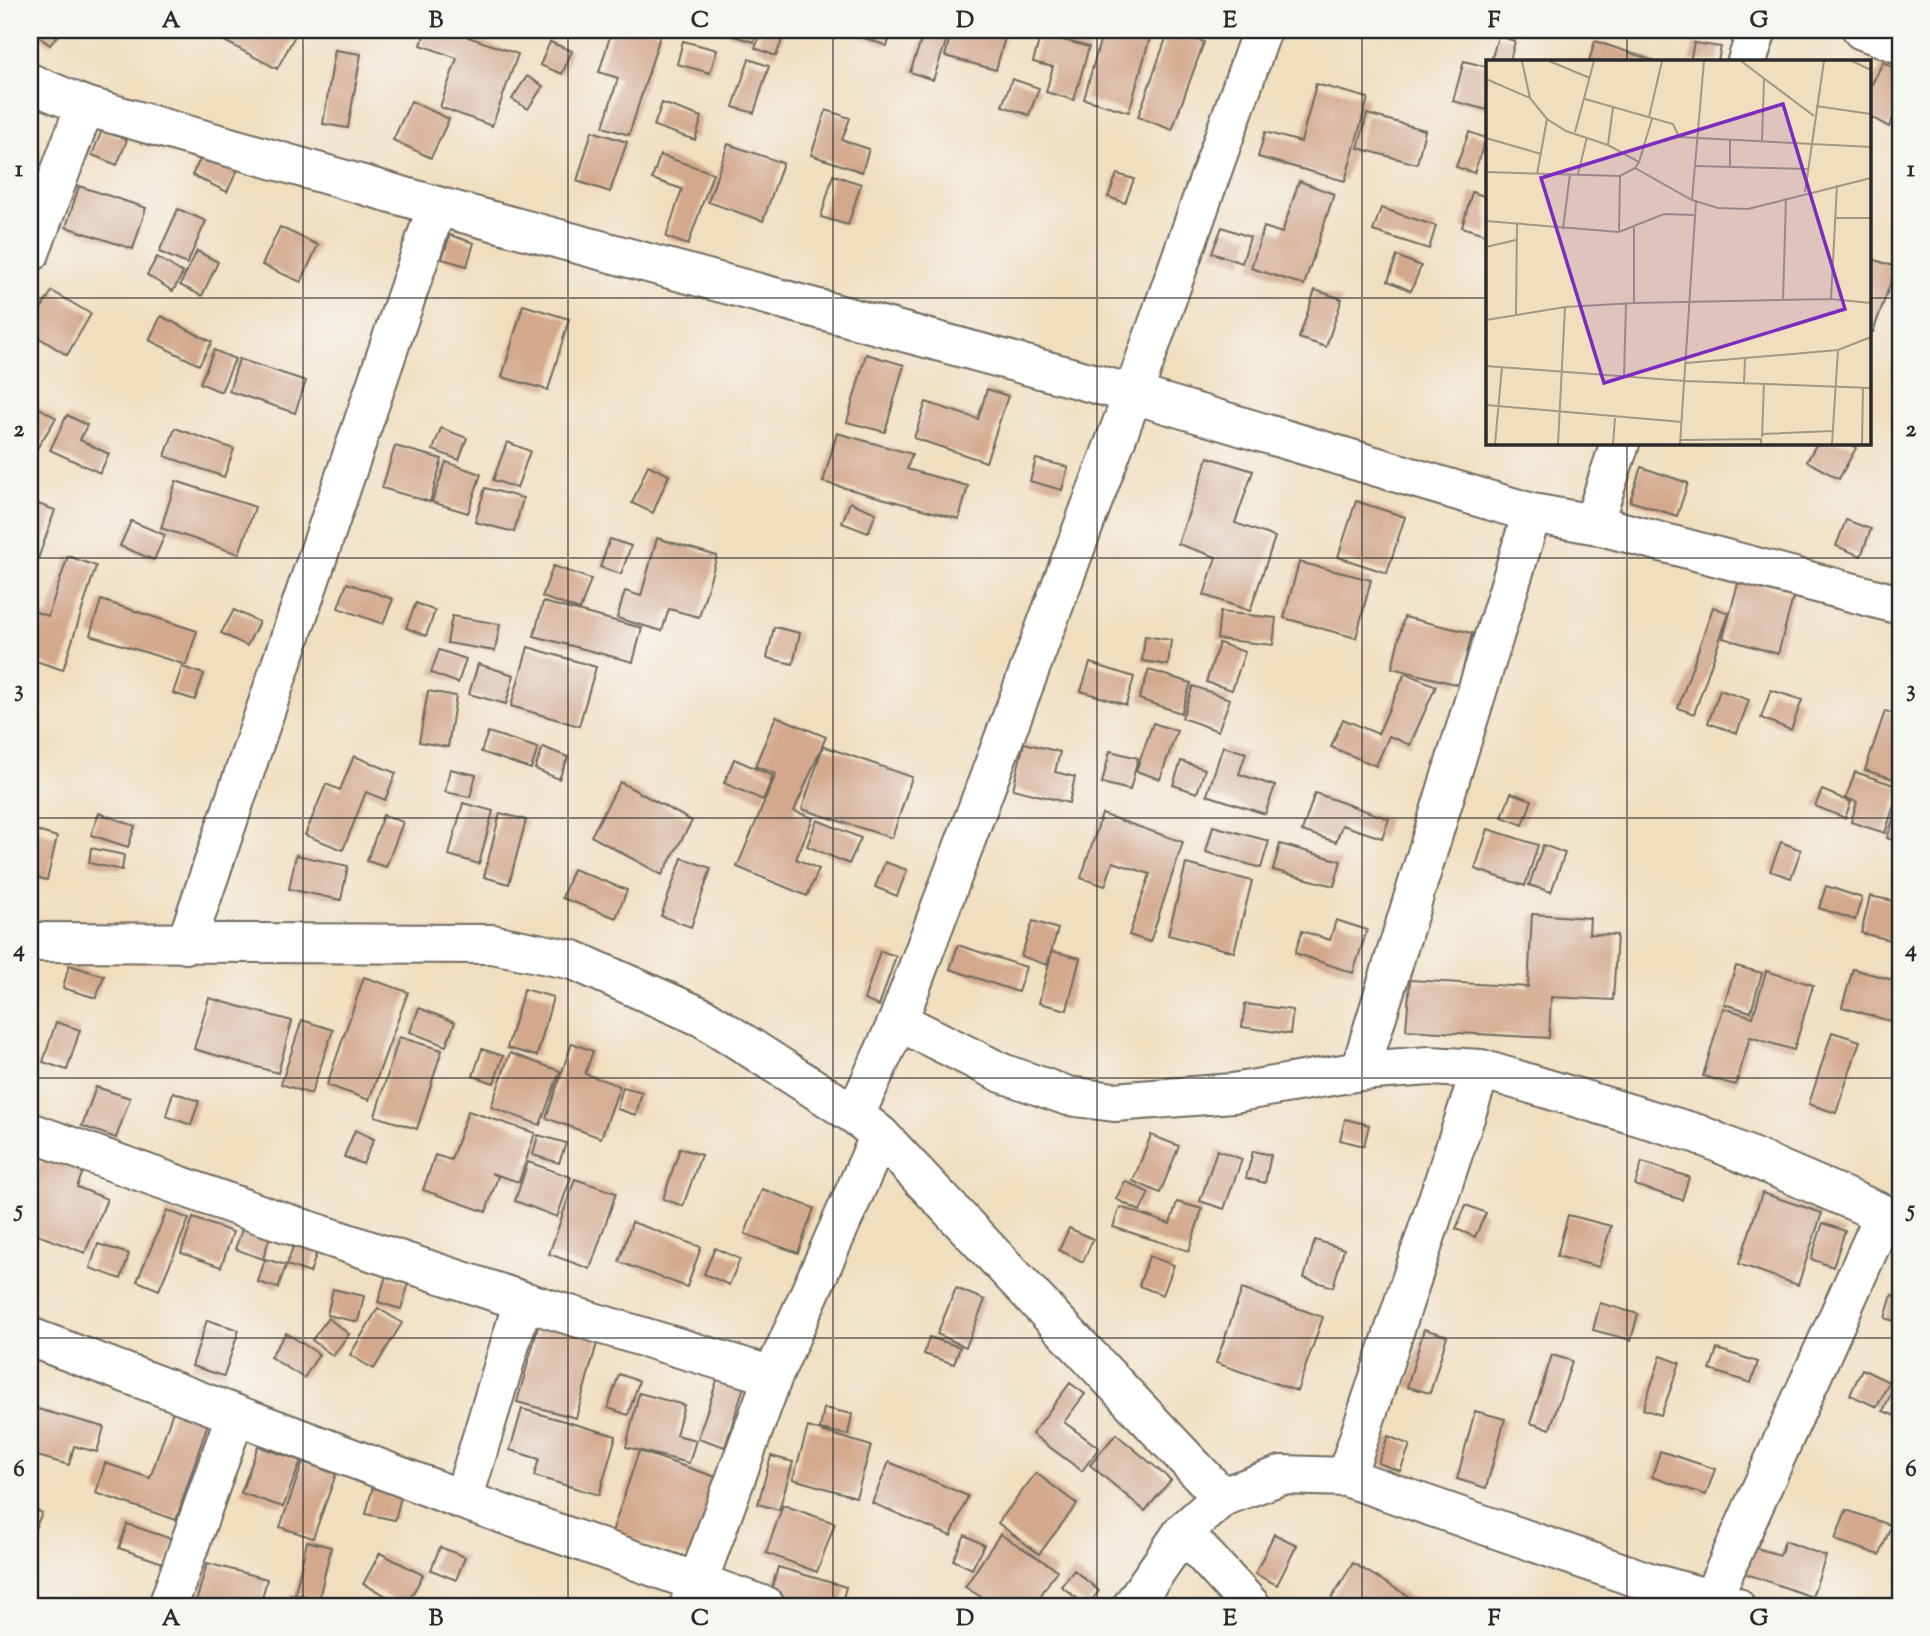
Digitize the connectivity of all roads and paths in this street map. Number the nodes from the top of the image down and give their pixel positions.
1 (1262, 30) edge
2 (1758, 30) edge
3 (1862, 30) edge
4 (1900, 44) edge
5 (1747, 60) edge
6 (30, 83) edge
7 (85, 106) junction
8 (438, 206) junction
9 (30, 253) edge
10 (1133, 394) junction
11 (1620, 444) edge
12 (1532, 513) junction
13 (1593, 524) junction
14 (1900, 605) edge
15 (30, 944) edge
16 (186, 944) junction
17 (898, 1021) junction
18 (1481, 1069) junction
19 (1360, 1071) junction
20 (867, 1125) junction
21 (30, 1132) edge
22 (1892, 1218) edge
23 (523, 1301) junction
24 (30, 1336) edge
25 (773, 1376) junction
26 (235, 1416) junction
27 (1346, 1477) junction
28 (1222, 1496) junction
29 (463, 1500) junction
30 (1183, 1532) junction
31 (1642, 1594) edge
32 (694, 1595) edge
33 (1723, 1602) edge
34 (168, 1606) edge
35 (765, 1606) edge
36 (1132, 1606) edge
37 (1251, 1606) edge

1 - 10 street
2 - 5 street
3 - 4 street
6 - 7 street
7 - 8 street
7 - 9 street
8 - 10 street
8 - 16 street
10 - 12 street
10 - 17 street
11 - 13 street
12 - 13 street
12 - 19 street
13 - 14 street
15 - 16 street
16 - 20 street
17 - 19 street
17 - 20 street
18 - 19 street
18 - 22 street
18 - 27 street
20 - 25 street
20 - 28 street
21 - 23 street
22 - 33 street
23 - 25 street
23 - 29 street
24 - 26 street
25 - 32 street
26 - 29 street
26 - 34 street
27 - 28 street
27 - 31 street
28 - 30 street
29 - 32 street
30 - 36 street
30 - 37 street
31 - 33 street
32 - 35 street

